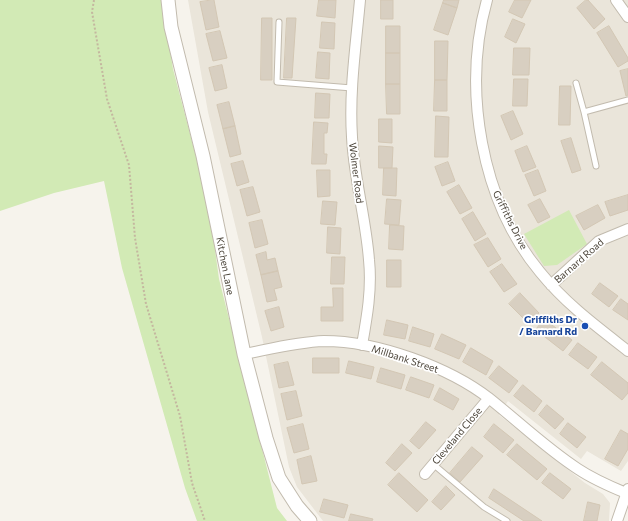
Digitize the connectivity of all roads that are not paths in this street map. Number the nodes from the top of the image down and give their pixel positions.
1 (168, 0) edge
2 (360, 0) edge
3 (488, 0) edge
4 (616, 0) edge
5 (628, 18) edge
6 (279, 22) dead end
7 (576, 83) dead end
8 (352, 88) junction
9 (628, 100) edge
10 (584, 112) junction
11 (596, 166) dead end
12 (628, 229) edge
13 (551, 285) junction
14 (362, 345) junction
15 (628, 351) edge
16 (244, 354) junction
17 (489, 398) junction
18 (433, 464) junction
19 (425, 474) dead end
20 (627, 491) edge
21 (310, 521) edge
22 (507, 521) edge
23 (617, 521) edge

1 - 16 street, Kitchen Lane
2 - 8 street, Wolmer Road
3 - 13 street, Griffiths Drive
4 - 5 street
6 - 8 lane
7 - 10 lane
8 - 14 street, Wolmer Road
9 - 10 lane
10 - 11 lane
12 - 13 street, Barnard Road
13 - 15 street, Griffiths Drive
14 - 16 street, Millbank Street
14 - 17 street, Millbank Street
16 - 21 street, Kitchen Lane
17 - 18 street, Cleveland Close
17 - 20 street, Millbank Street
18 - 19 street, Cleveland Close
18 - 22 lane
20 - 23 street

